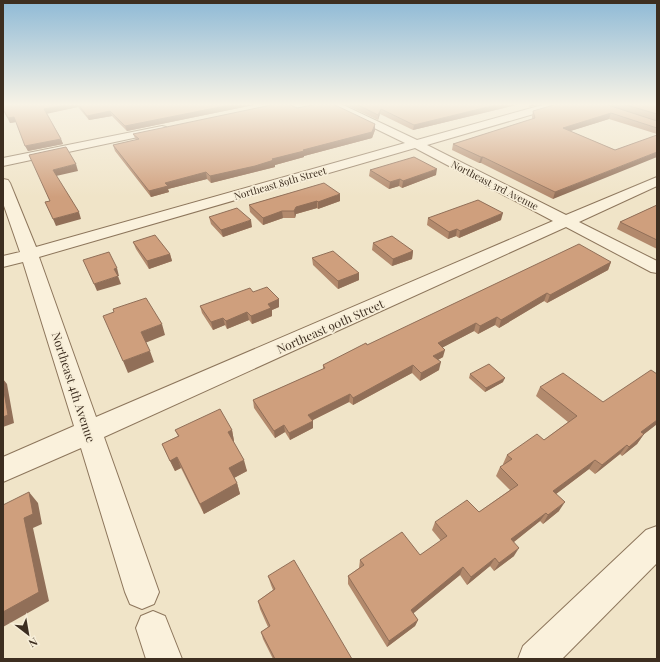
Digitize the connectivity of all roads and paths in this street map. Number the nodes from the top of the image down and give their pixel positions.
1 (133, 135) edge
2 (397, 135) edge
3 (448, 135) edge
4 (416, 144) junction
5 (3, 162) edge
6 (657, 181) edge
7 (3, 183) edge
8 (566, 221) junction
9 (30, 255) junction
10 (3, 262) edge
11 (657, 268) edge
12 (89, 432) junction
13 (3, 470) edge
14 (657, 541) edge
15 (142, 592) dead end
16 (536, 659) edge

1 - 5 street
2 - 4 street, Northeast 3rd Avenue
3 - 4 street, Northeast 89th Street
4 - 8 street, Northeast 3rd Avenue
4 - 9 street, Northeast 89th Street
6 - 8 street, Northeast 90th Street
7 - 9 street, Northeast 4th Avenue
8 - 11 street, Northeast 3rd Avenue
8 - 12 street, Northeast 90th Street
9 - 10 street, Northeast 89th Street
9 - 12 street, Northeast 4th Avenue
12 - 13 street, Northeast 90th Street
12 - 15 street, Northeast 4th Avenue
14 - 16 street

